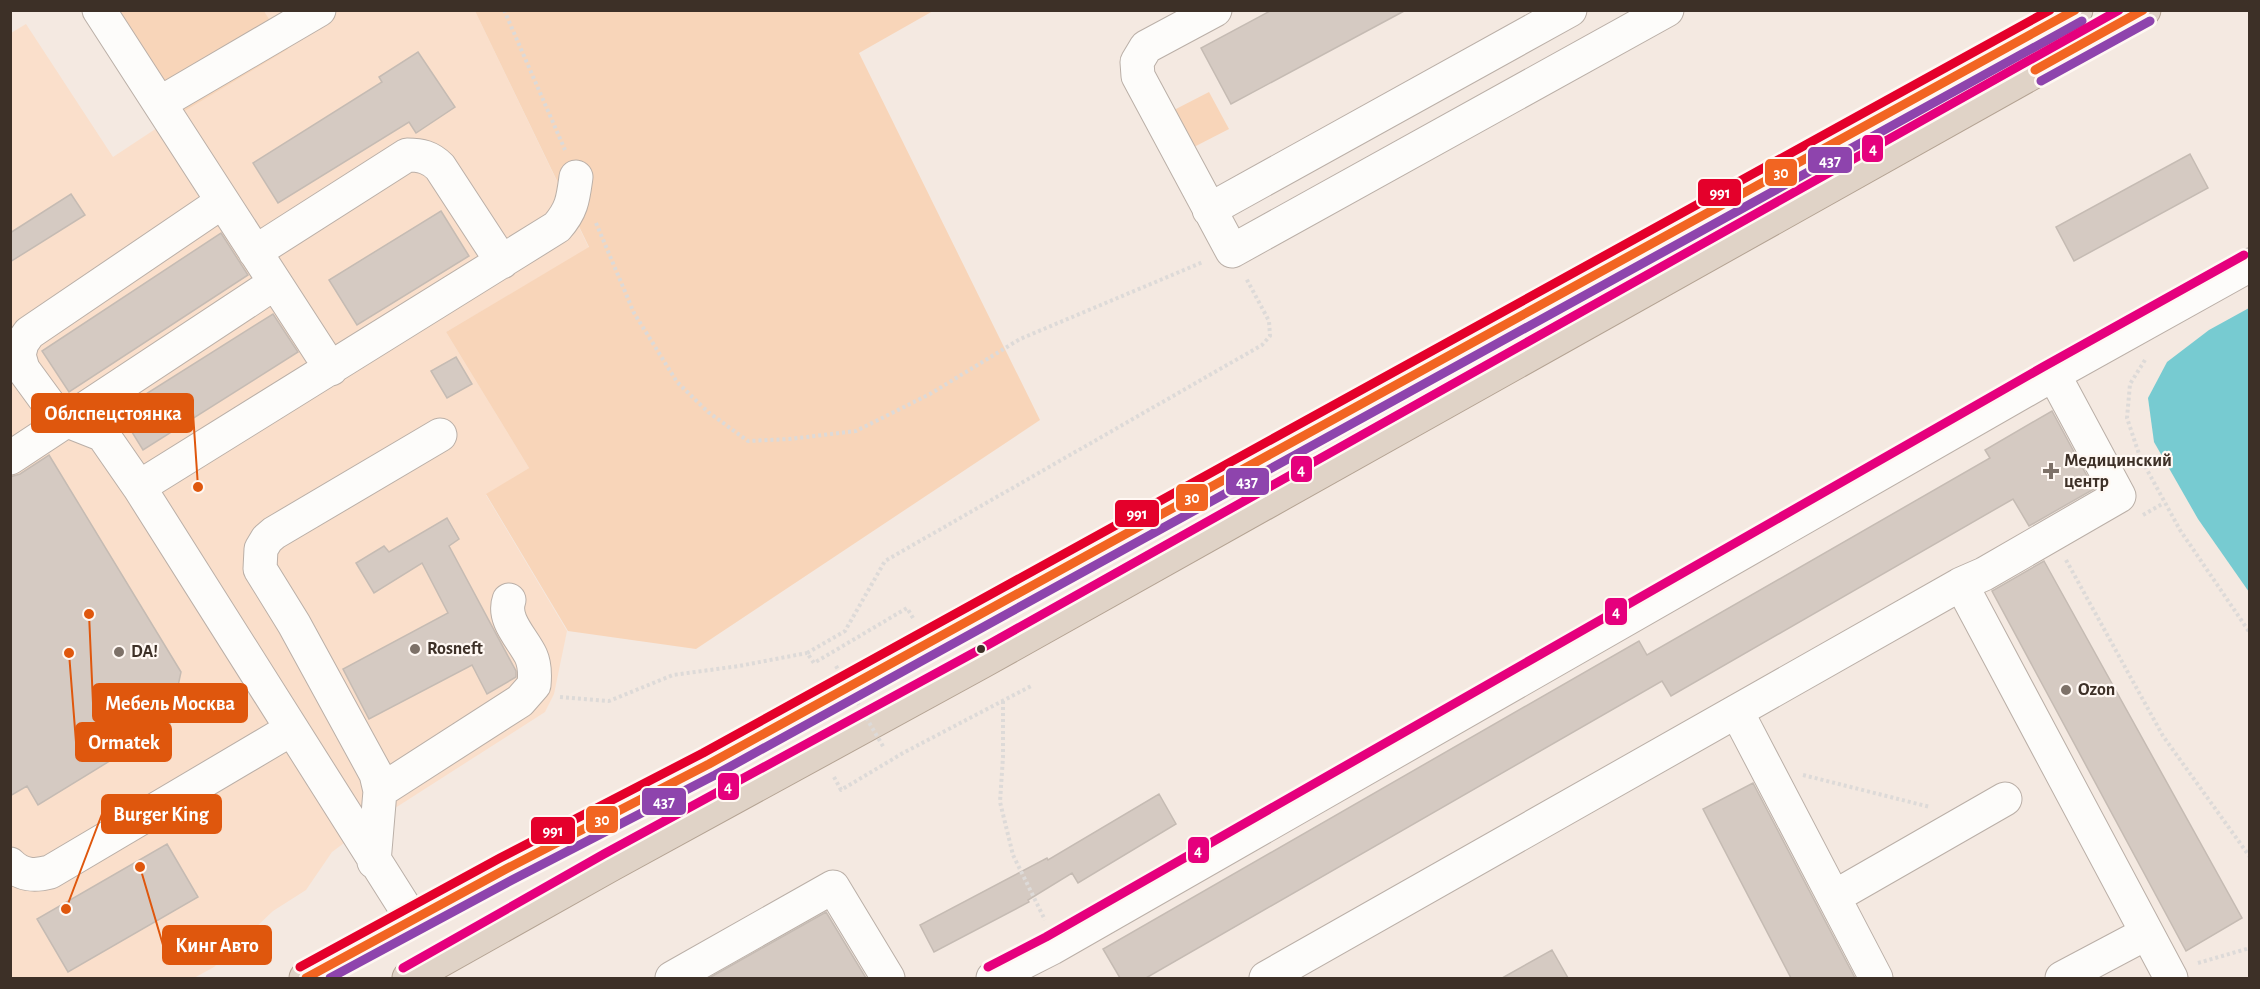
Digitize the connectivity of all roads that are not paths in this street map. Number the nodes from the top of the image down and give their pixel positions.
1 (99, 10) edge
2 (319, 10) edge
3 (1215, 10) edge
4 (1570, 10) edge
5 (2076, 10) edge
6 (2144, 10) edge
7 (1660, 12) edge
8 (160, 102) junction
9 (576, 177) road end
10 (222, 202) junction
11 (1209, 210) junction
12 (255, 252) junction
13 (502, 262) junction
14 (2250, 265) edge
15 (275, 283) junction
16 (331, 369) junction
17 (2054, 375) junction
18 (65, 420) junction
19 (440, 435) dead end
20 (10, 458) edge
21 (139, 487) junction
22 (1961, 584) junction
23 (509, 600) dead end
24 (1737, 712) junction
25 (285, 733) dead end
26 (380, 791) junction
27 (2005, 799) dead end
28 (374, 862) junction
29 (10, 864) edge
30 (1834, 897) junction
31 (412, 919) junction
32 (2147, 933) junction
33 (1051, 959) edge
34 (2168, 973) edge
35 (306, 978) edge
36 (409, 978) edge
37 (672, 978) edge
38 (888, 978) edge
39 (993, 978) edge
40 (1266, 978) edge
41 (1876, 978) edge
42 (2062, 978) edge

1 - 8 lane
2 - 8 lane
3 - 11 lane
4 - 11 lane
5 - 31 highway
6 - 36 highway
7 - 11 lane
8 - 10 lane
9 - 13 lane
10 - 12 lane
10 - 18 lane
12 - 13 lane
12 - 15 lane
13 - 16 lane
14 - 17 lane
15 - 16 lane
15 - 18 lane
16 - 21 lane
17 - 22 lane
17 - 33 lane
18 - 20 lane
18 - 21 lane
19 - 26 lane
21 - 28 lane
22 - 24 lane
22 - 32 lane
23 - 26 lane
24 - 30 lane
24 - 40 lane
25 - 29 lane
26 - 28 lane
27 - 30 lane
28 - 31 lane
30 - 41 lane
31 - 35 highway
32 - 34 lane
32 - 42 lane
33 - 39 lane
37 - 38 lane

